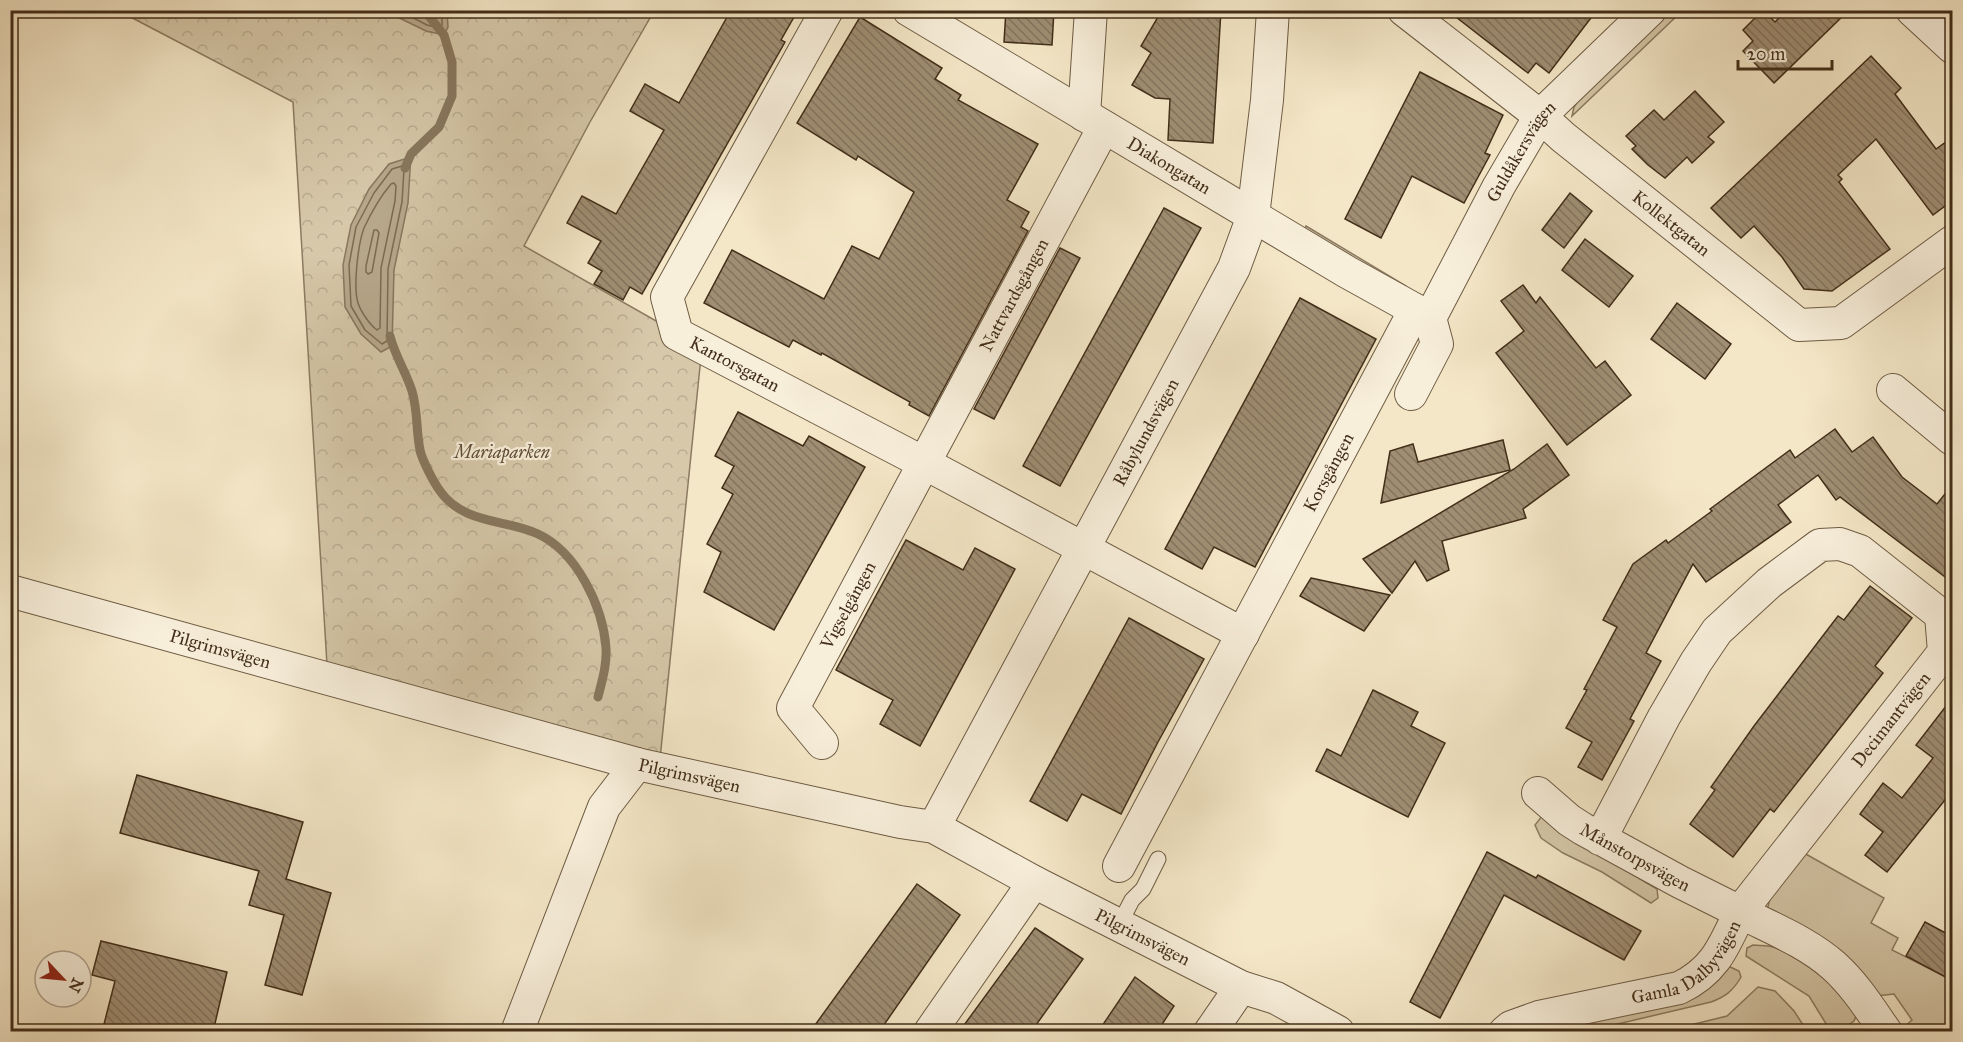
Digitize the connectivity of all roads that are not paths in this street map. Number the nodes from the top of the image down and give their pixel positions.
1 (827, 10) edge
2 (909, 10) edge
3 (1091, 10) edge
4 (1273, 10) edge
5 (1404, 10) edge
6 (1650, 10) edge
7 (1912, 10) edge
8 (1953, 47) edge
9 (1540, 116) junction
10 (1094, 121) junction
11 (1253, 216) junction
12 (1953, 242) edge
13 (1423, 314) junction
14 (1411, 394) dead end
15 (1911, 398) dead end
16 (1953, 439) edge
17 (924, 463) junction
18 (1084, 549) junction
19 (10, 591) edge
20 (1243, 634) junction
21 (822, 743) dead end
22 (637, 764) junction
23 (1538, 793) dead end
24 (934, 826) junction
25 (1600, 839) junction
26 (1158, 859) dead end
27 (1119, 866) dead end
28 (1034, 882) junction
29 (1740, 912) junction
30 (1119, 925) junction
31 (1241, 987) junction
32 (517, 1032) edge
33 (930, 1032) edge
34 (1210, 1032) edge
35 (1338, 1032) edge
36 (1505, 1032) edge
37 (1886, 1032) edge

1 - 17 street, Kantorsgatan
2 - 10 street, Diakongatan
3 - 10 street
4 - 11 street, Råbylundsvägen
5 - 9 street, Kollektgatan
6 - 9 street, Guldåkersvägen
7 - 8 street
9 - 12 street, Kollektgatan
9 - 13 street, Guldåkersvägen
10 - 11 street, Diakongatan
10 - 17 street, Nattvardsgången
11 - 13 street, Diakongatan
11 - 18 street, Råbylundsvägen
13 - 14 street
13 - 20 street, Korsgången
15 - 16 street
17 - 18 street, Kantorsgatan
17 - 21 street, Vigselgången
18 - 20 street
18 - 24 street, Råbylundsvägen
19 - 22 street, Pilgrimsvägen
20 - 27 street, Korsgången
22 - 24 street, Pilgrimsvägen
22 - 32 street
23 - 25 street, Månstorpsvägen
24 - 28 street, Pilgrimsvägen
25 - 29 street, Månstorpsvägen
25 - 29 street, Decimantvägen
26 - 30 lane
28 - 30 street, Pilgrimsvägen
28 - 33 street
29 - 36 street, Gamla Dalbyvägen
29 - 37 street, Gamla Dalbyvägen
30 - 31 street, Pilgrimsvägen
31 - 34 street
31 - 35 street, Pilgrimsvägen

